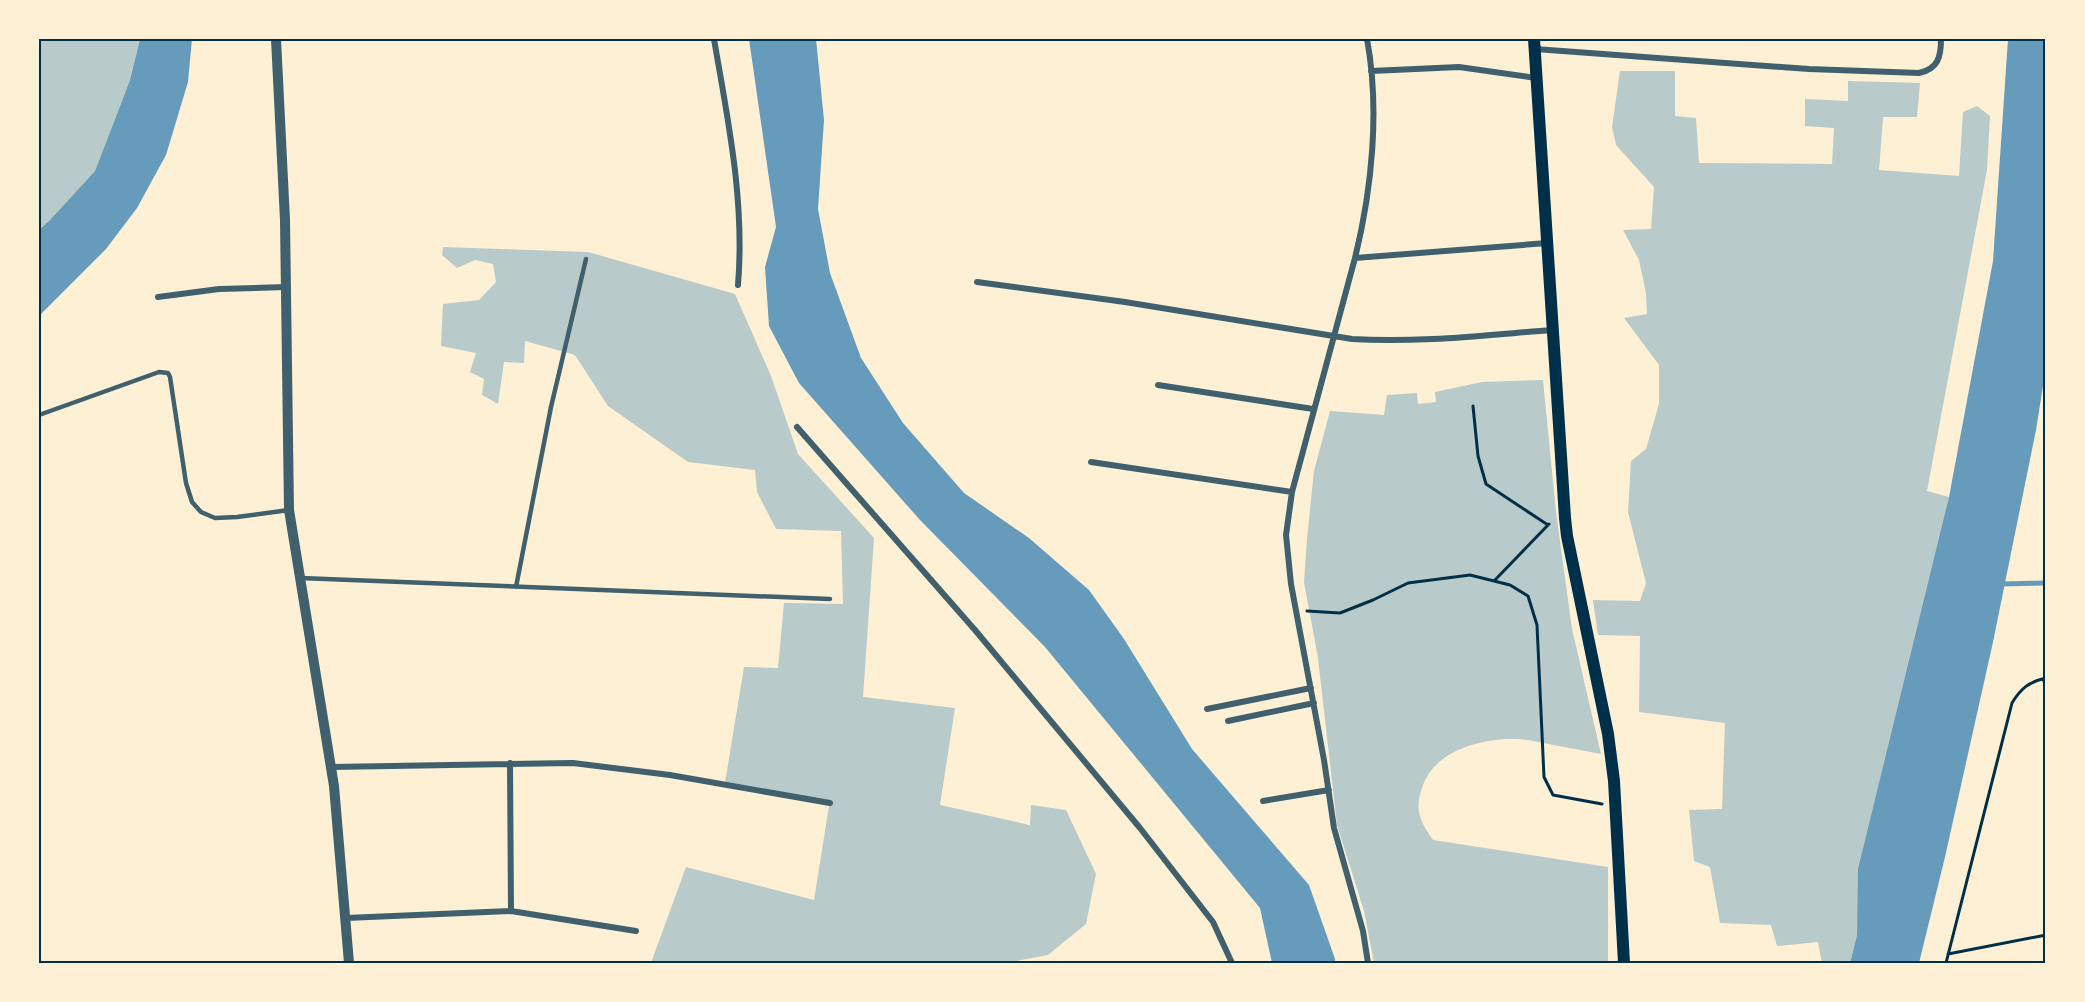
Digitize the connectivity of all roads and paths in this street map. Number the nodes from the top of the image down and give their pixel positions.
1 (276, 39) edge
2 (714, 39) edge
3 (1367, 39) edge
4 (1941, 39) edge
5 (1534, 44) edge
6 (1371, 70) junction
7 (1536, 78) junction
8 (1547, 243) junction
9 (1355, 258) junction
10 (585, 259) dead end
11 (977, 282) dead end
12 (738, 285) dead end
13 (286, 287) junction
14 (158, 297) dead end
15 (1553, 330) junction
16 (1333, 336) junction
17 (1158, 385) dead end
18 (1473, 406) dead end
19 (1313, 409) junction
20 (39, 415) edge
21 (797, 427) dead end
22 (1091, 462) dead end
23 (1292, 492) junction
24 (289, 510) junction
25 (300, 578) junction
26 (1494, 581) junction
27 (516, 587) junction
28 (830, 599) dead end
29 (1297, 611) junction
30 (2044, 678) edge
31 (2046, 686) edge
32 (1311, 688) junction
33 (1314, 703) junction
34 (1207, 709) dead end
35 (1228, 721) dead end
36 (510, 763) junction
37 (331, 767) junction
38 (1329, 790) junction
39 (1263, 801) dead end
40 (830, 803) dead end
41 (1616, 806) junction
42 (511, 911) junction
43 (346, 918) junction
44 (636, 931) dead end
45 (2046, 935) edge
46 (1948, 954) junction
47 (349, 963) edge
48 (1232, 963) edge
49 (1368, 963) edge
50 (1624, 963) edge
51 (1946, 963) edge

1 - 13 street
2 - 12 street
3 - 6 street
4 - 5 street
5 - 7 main road
6 - 7 street
6 - 9 street
7 - 8 main road
8 - 9 street
8 - 15 main road
9 - 16 street
10 - 27 lane
11 - 16 street
13 - 14 street
13 - 24 street
15 - 16 street
15 - 41 main road
16 - 19 street
17 - 19 street
18 - 26 path
19 - 23 street
20 - 24 lane
21 - 48 street
22 - 23 street
23 - 29 street
24 - 25 street
25 - 27 lane
25 - 37 street
26 - 29 path
26 - 41 path
27 - 28 lane
29 - 32 street
30 - 31 path
30 - 46 path
32 - 33 street
32 - 34 street
33 - 35 street
33 - 38 street
36 - 37 street
36 - 40 street
36 - 42 street
37 - 43 street
38 - 39 street
38 - 49 street
41 - 50 main road
42 - 43 street
42 - 44 street
43 - 47 street
45 - 46 path
46 - 51 path

